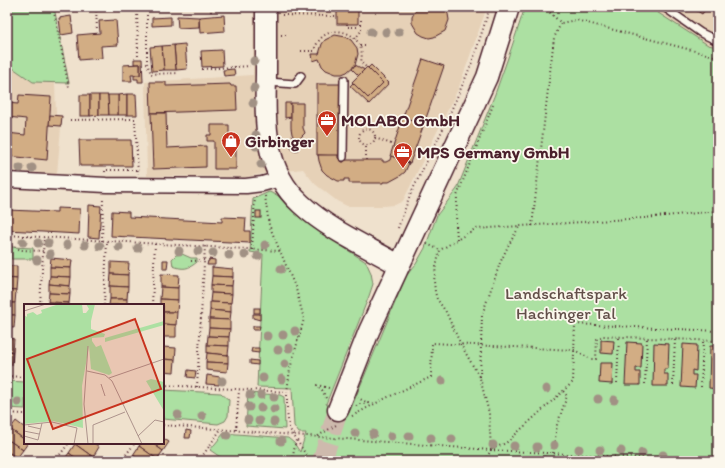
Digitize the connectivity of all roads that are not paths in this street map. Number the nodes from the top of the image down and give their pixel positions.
1 (509, 7) edge
2 (664, 7) edge
3 (274, 11) edge
4 (718, 41) edge
5 (301, 76) dead end
6 (344, 80) dead end
7 (266, 82) junction
8 (343, 157) dead end
9 (280, 179) junction
10 (7, 180) edge
11 (399, 265) junction
12 (341, 412) tunnel mouth

1 - 11 main road
2 - 4 lane
3 - 7 main road
5 - 7 lane
6 - 8 lane
7 - 9 main road
9 - 10 street
9 - 11 main road
11 - 12 main road

